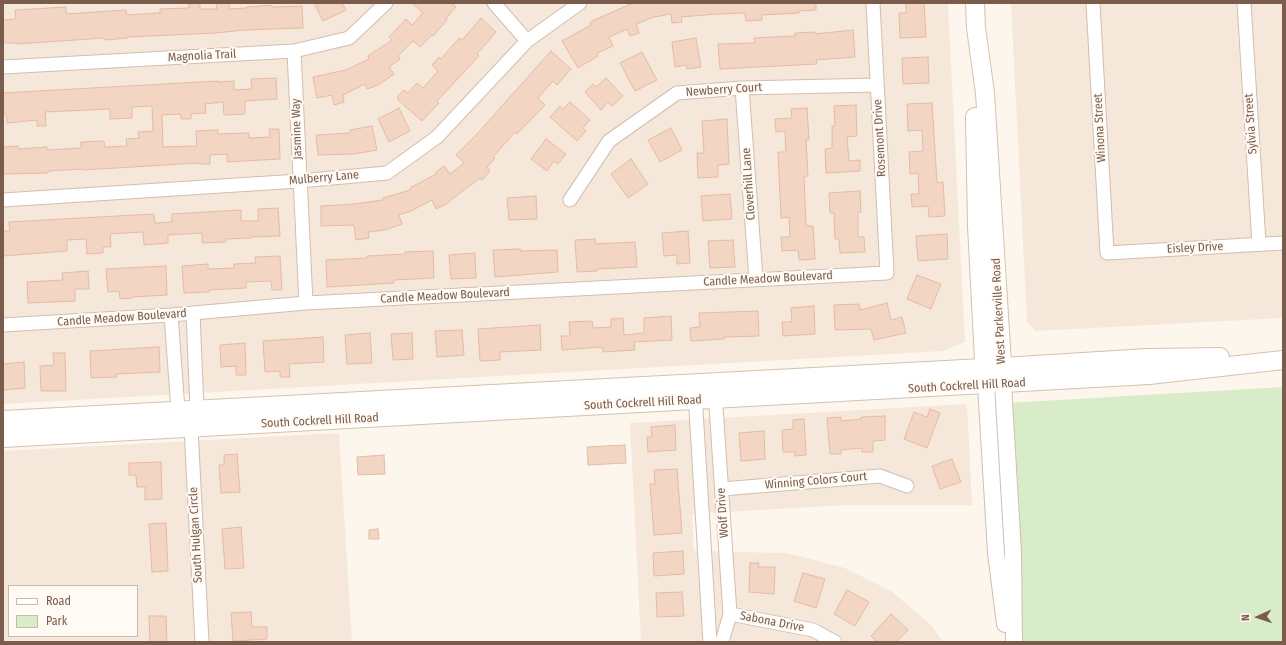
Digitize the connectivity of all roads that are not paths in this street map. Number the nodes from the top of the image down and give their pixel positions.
1 (386, 3) edge
2 (494, 3) edge
3 (580, 3) edge
4 (873, 3) edge
5 (975, 3) edge
6 (1093, 3) edge
7 (1244, 3) edge
8 (527, 41) junction
9 (294, 51) junction
10 (3, 67) edge
11 (877, 85) junction
12 (742, 88) junction
13 (299, 181) junction
14 (3, 200) edge
15 (570, 200) dead end
16 (1283, 242) edge
17 (1259, 244) junction
18 (1107, 253) joint
19 (887, 273) joint
20 (756, 279) junction
21 (306, 304) junction
22 (193, 313) junction
23 (171, 315) junction
24 (3, 325) edge
25 (1283, 356) edge
26 (1283, 360) edge
27 (994, 376) junction
28 (694, 383) junction
29 (715, 391) junction
30 (464, 395) junction
31 (695, 401) junction
32 (197, 409) junction
33 (178, 410) junction
34 (464, 413) junction
35 (3, 420) edge
36 (191, 428) junction
37 (3, 438) edge
38 (907, 486) dead end
39 (722, 489) junction
40 (730, 614) junction
41 (202, 642) edge
42 (710, 642) edge
43 (722, 642) edge
44 (835, 642) edge
45 (1007, 642) edge
46 (1014, 642) edge

1 - 9 street, Magnolia Trail
2 - 8 street
3 - 8 street, Mulberry Lane
4 - 11 street, Rosemont Drive
5 - 27 main road, West Parkerville Road
6 - 18 street, Winona Street
7 - 17 street, Sylvia Street
8 - 13 street, Mulberry Lane
9 - 10 street, Magnolia Trail
9 - 13 street, Jasmine Way
11 - 12 street, Newberry Court
11 - 19 street, Rosemont Drive
12 - 15 street, Newberry Court
12 - 20 street, Cloverhill Lane
13 - 14 street, Mulberry Lane
13 - 21 street, Jasmine Way
16 - 17 street, Eisley Drive
17 - 18 street, Eisley Drive
19 - 20 street, Candle Meadow Boulevard
20 - 21 street, Candle Meadow Boulevard
21 - 22 street, Candle Meadow Boulevard
22 - 23 street, Candle Meadow Boulevard
22 - 32 street
23 - 24 street, Candle Meadow Boulevard
23 - 33 street
25 - 27 main road, South Cockrell Hill Road
26 - 27 main road, South Cockrell Hill Road
27 - 29 main road, South Cockrell Hill Road
27 - 45 street, West Parkerville Road
27 - 46 street, West Parkerville Road
28 - 29 main road, South Cockrell Hill Road
28 - 30 main road, South Cockrell Hill Road
28 - 31 street, Wolf Drive
29 - 31 main road, South Cockrell Hill Road
29 - 39 street, Wolf Drive
30 - 32 main road, South Cockrell Hill Road
30 - 34 main road
31 - 34 main road, South Cockrell Hill Road
31 - 42 street, Wolf Drive
32 - 33 main road, South Cockrell Hill Road
32 - 36 street
33 - 35 main road, South Cockrell Hill Road
33 - 36 street
34 - 36 main road, South Cockrell Hill Road
36 - 37 main road, South Cockrell Hill Road
36 - 41 street, South Hulgan Circle
38 - 39 street, Winning Colors Court
39 - 40 street, Wolf Drive
40 - 43 street, Wolf Drive
40 - 44 street, Sabona Drive

